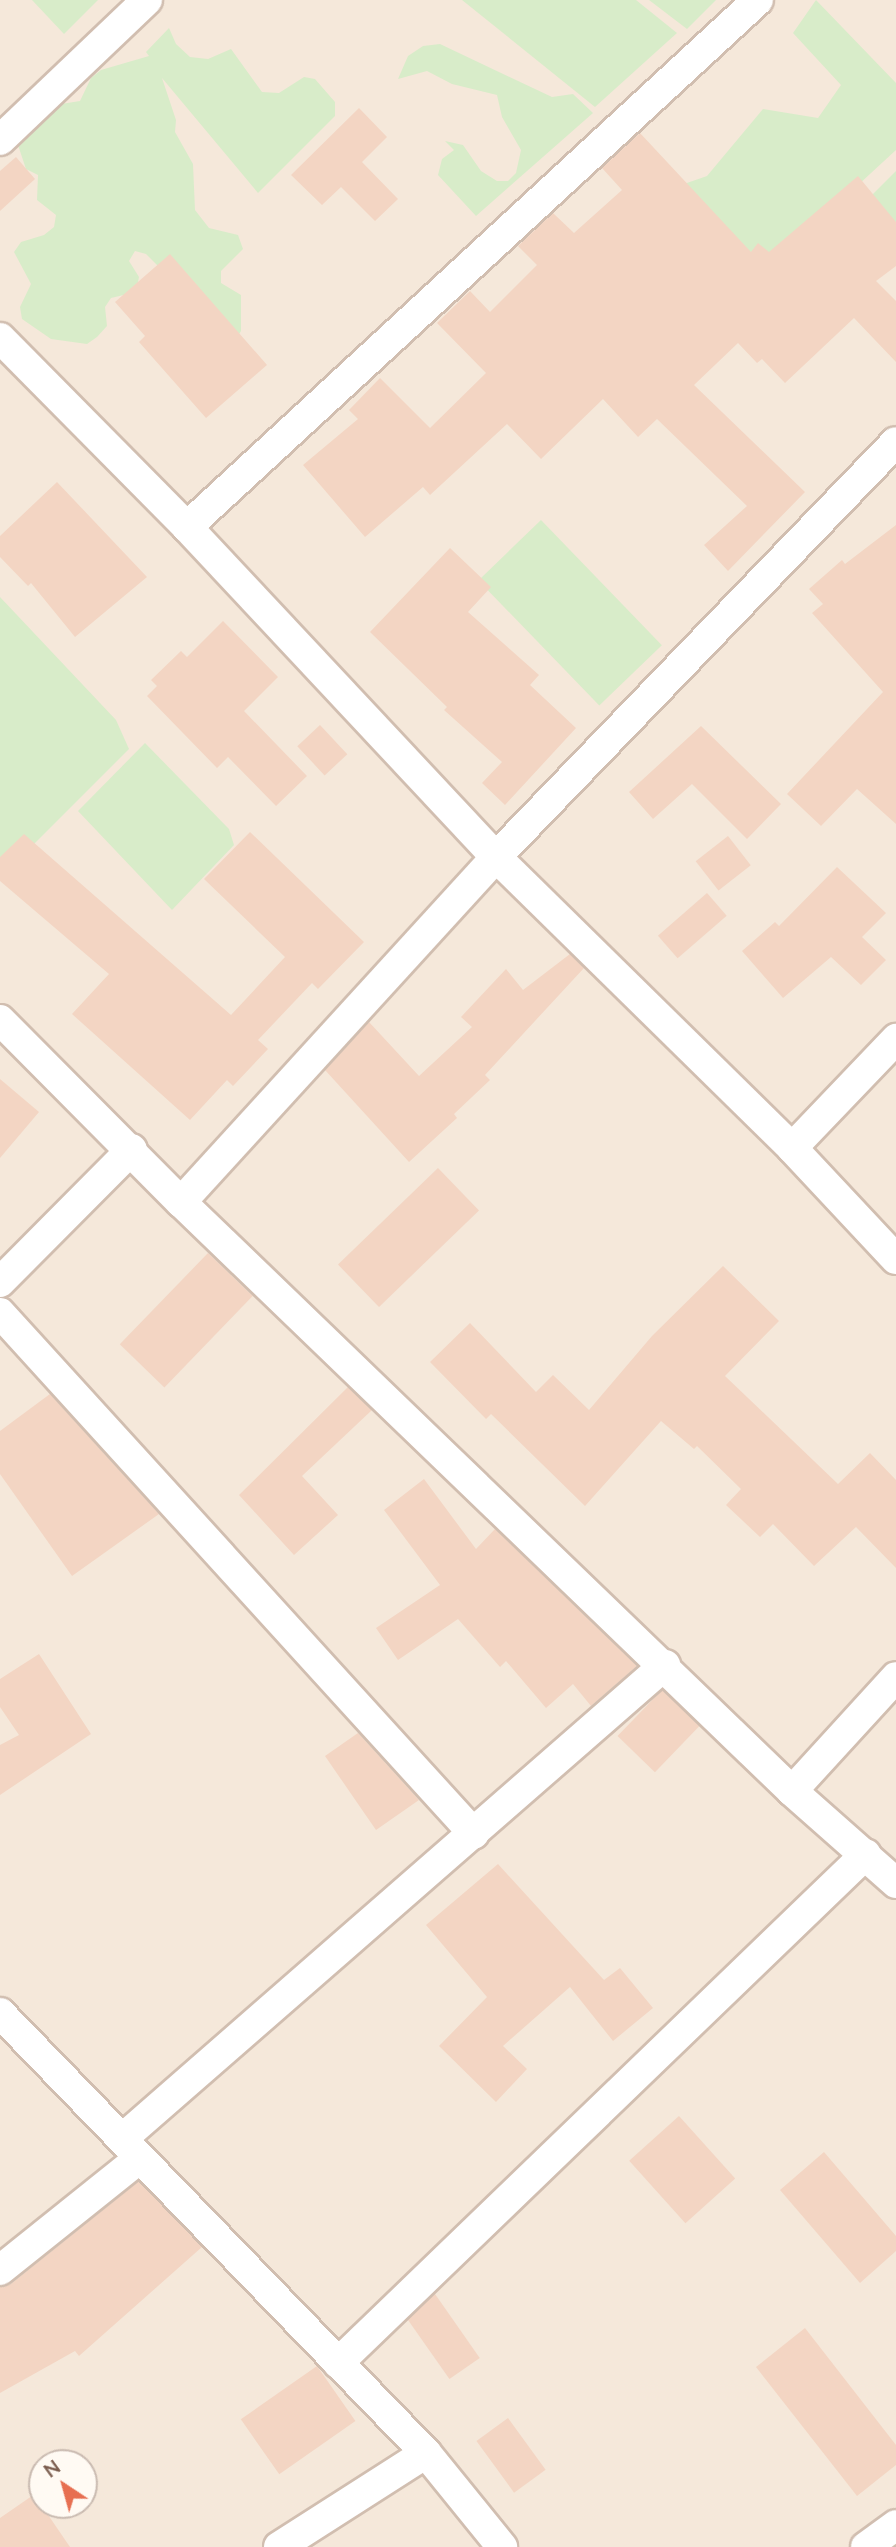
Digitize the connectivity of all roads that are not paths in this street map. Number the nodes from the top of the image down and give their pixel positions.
1 (146, 0) edge
2 (758, 0) edge
3 (0, 140) edge
4 (0, 338) edge
5 (896, 442) edge
6 (187, 527) junction
7 (496, 856) junction
8 (0, 1020) edge
9 (896, 1039) edge
10 (792, 1148) junction
11 (132, 1149) junction
12 (181, 1202) junction
13 (896, 1259) edge
14 (0, 1282) edge
15 (0, 1313) edge
16 (665, 1665) junction
17 (896, 1676) edge
18 (792, 1791) junction
19 (474, 1834) junction
20 (866, 1854) junction
21 (896, 1883) edge
22 (0, 2012) edge
23 (131, 2149) junction
24 (0, 2270) edge
25 (338, 2363) junction
26 (426, 2453) junction
27 (896, 2525) edge
28 (279, 2547) edge
29 (502, 2547) edge
30 (866, 2547) edge

1 - 3 street
2 - 6 street
4 - 6 street
5 - 7 street
6 - 7 street
7 - 10 street
7 - 12 street
8 - 11 street
9 - 10 street
10 - 13 street
11 - 12 street
11 - 14 street
12 - 16 street
15 - 19 street
16 - 18 street
16 - 19 street
17 - 18 street
18 - 20 street
19 - 23 street
20 - 21 street
20 - 25 street
22 - 23 street
23 - 24 street
23 - 25 street
25 - 26 street
26 - 28 street
26 - 29 street
27 - 30 street

